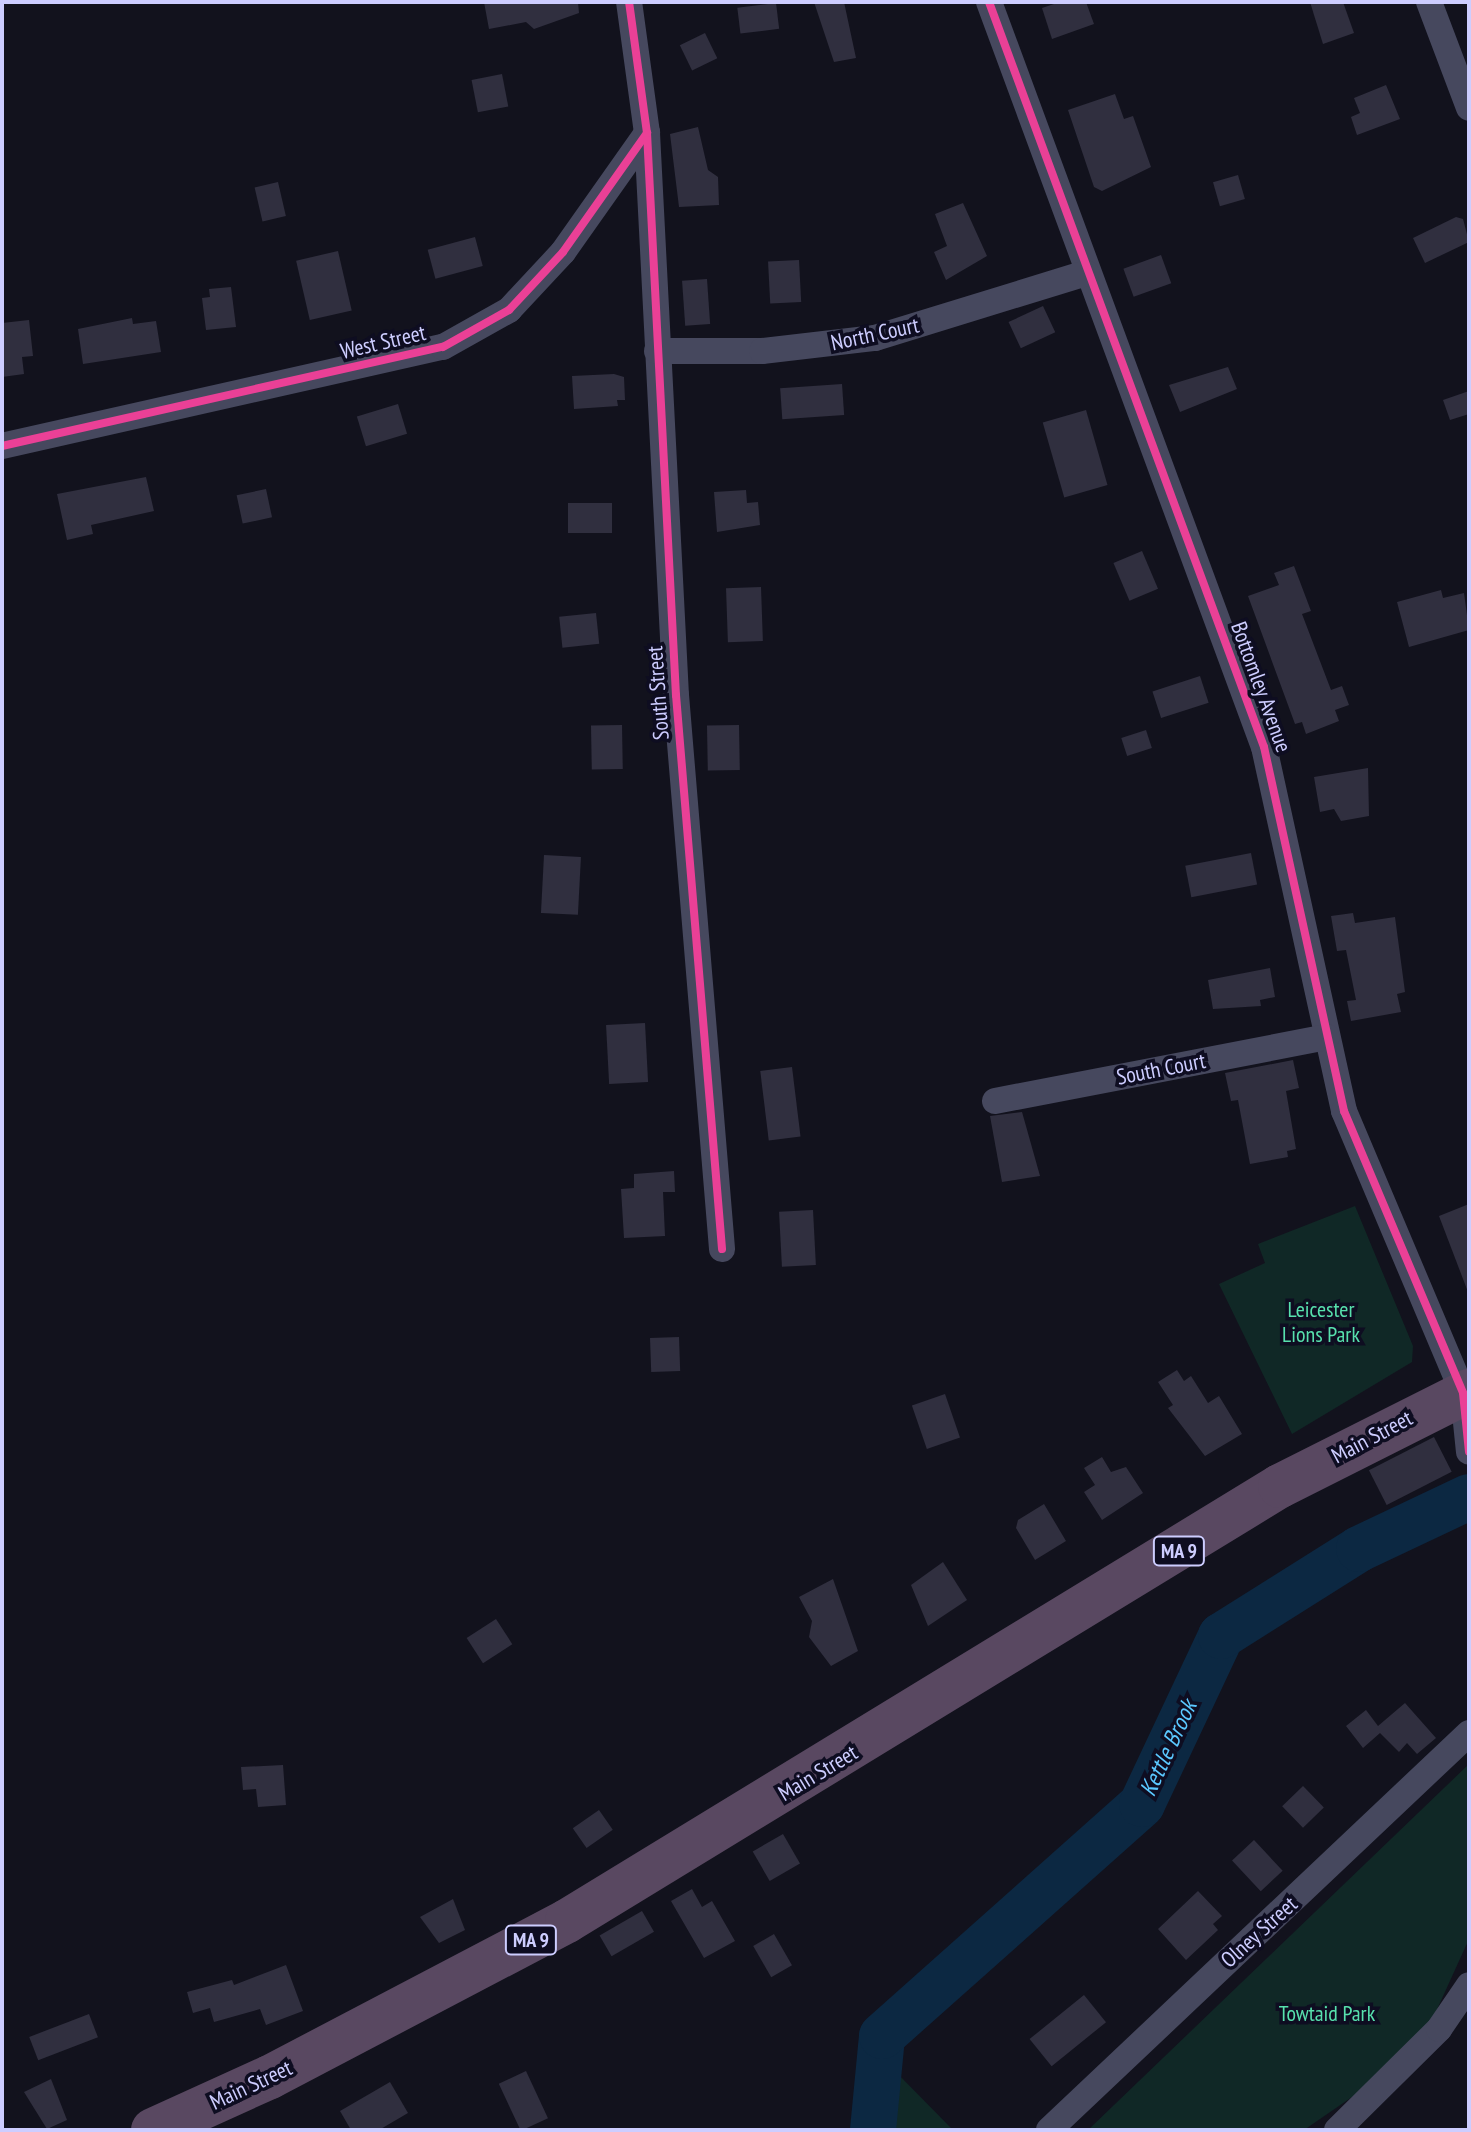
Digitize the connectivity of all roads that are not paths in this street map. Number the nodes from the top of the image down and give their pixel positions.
1 (629, 2) edge
2 (989, 2) edge
3 (1429, 2) edge
4 (1469, 108) edge
5 (647, 133) junction
6 (1086, 273) junction
7 (657, 351) junction
8 (2, 446) edge
9 (1327, 1037) junction
10 (995, 1101) dead end
11 (722, 1249) dead end
12 (1466, 1392) edge
13 (1469, 1452) edge
14 (1469, 1733) edge
15 (1469, 1985) edge
16 (153, 2130) edge
17 (1049, 2130) edge
18 (1337, 2130) edge

1 - 5 street
2 - 6 street, Bottomley Avenue
3 - 4 street
5 - 7 street, South Street
5 - 8 street, West Street
6 - 7 street, North Court
6 - 9 street, Bottomley Avenue
7 - 11 street, South Street
9 - 10 street, South Court
9 - 12 street, Bottomley Avenue
12 - 13 street, Bottomley Avenue
12 - 16 highway, Main Street / MA 9
14 - 17 street, Olney Street
15 - 18 street

